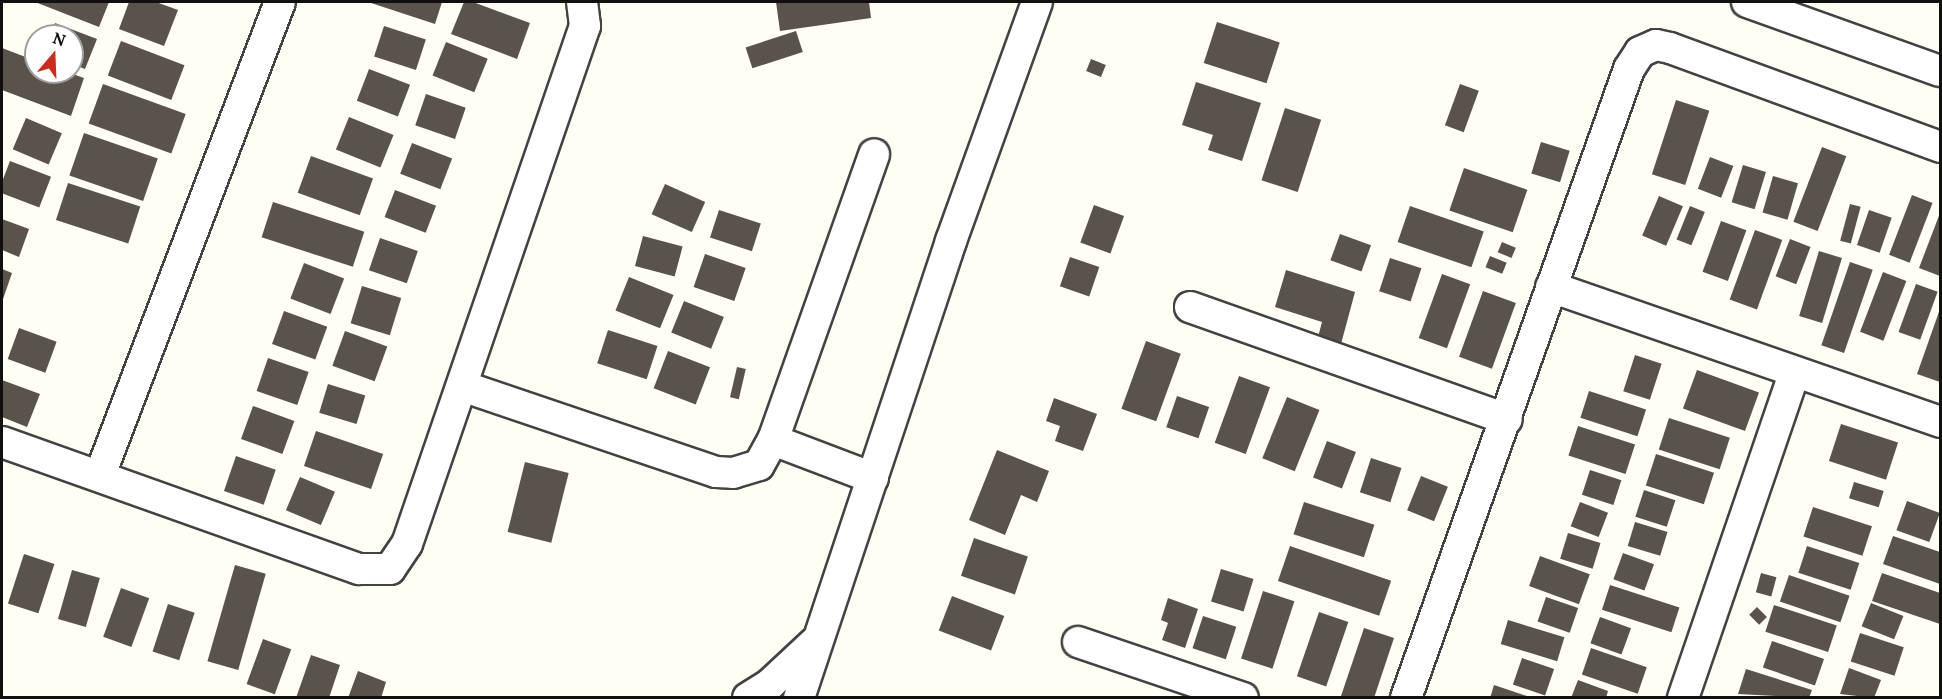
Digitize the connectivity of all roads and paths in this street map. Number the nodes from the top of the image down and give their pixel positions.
1 (280, 2) edge
2 (582, 2) edge
3 (1037, 2) edge
4 (1747, 2) edge
5 (1941, 72) edge
6 (1941, 147) edge
7 (874, 154) dead end
8 (1551, 287) junction
9 (1190, 307) dead end
10 (1794, 373) junction
11 (462, 386) junction
12 (1507, 419) junction
13 (1941, 422) edge
14 (773, 440) junction
15 (2, 442) edge
16 (100, 475) junction
17 (873, 478) junction
18 (816, 641) junction
19 (1078, 642) dead end
20 (748, 698) edge
21 (799, 698) edge
22 (1243, 698) edge
23 (1407, 698) edge
24 (1683, 698) edge

1 - 16 street
2 - 11 street
3 - 17 street
4 - 5 street
6 - 8 street
7 - 14 street
8 - 10 street
8 - 12 street
9 - 12 street
10 - 13 street
10 - 24 street
11 - 14 street
11 - 16 street
12 - 23 street
14 - 17 street
15 - 16 street
17 - 18 street
18 - 20 street
18 - 21 street
19 - 22 street

